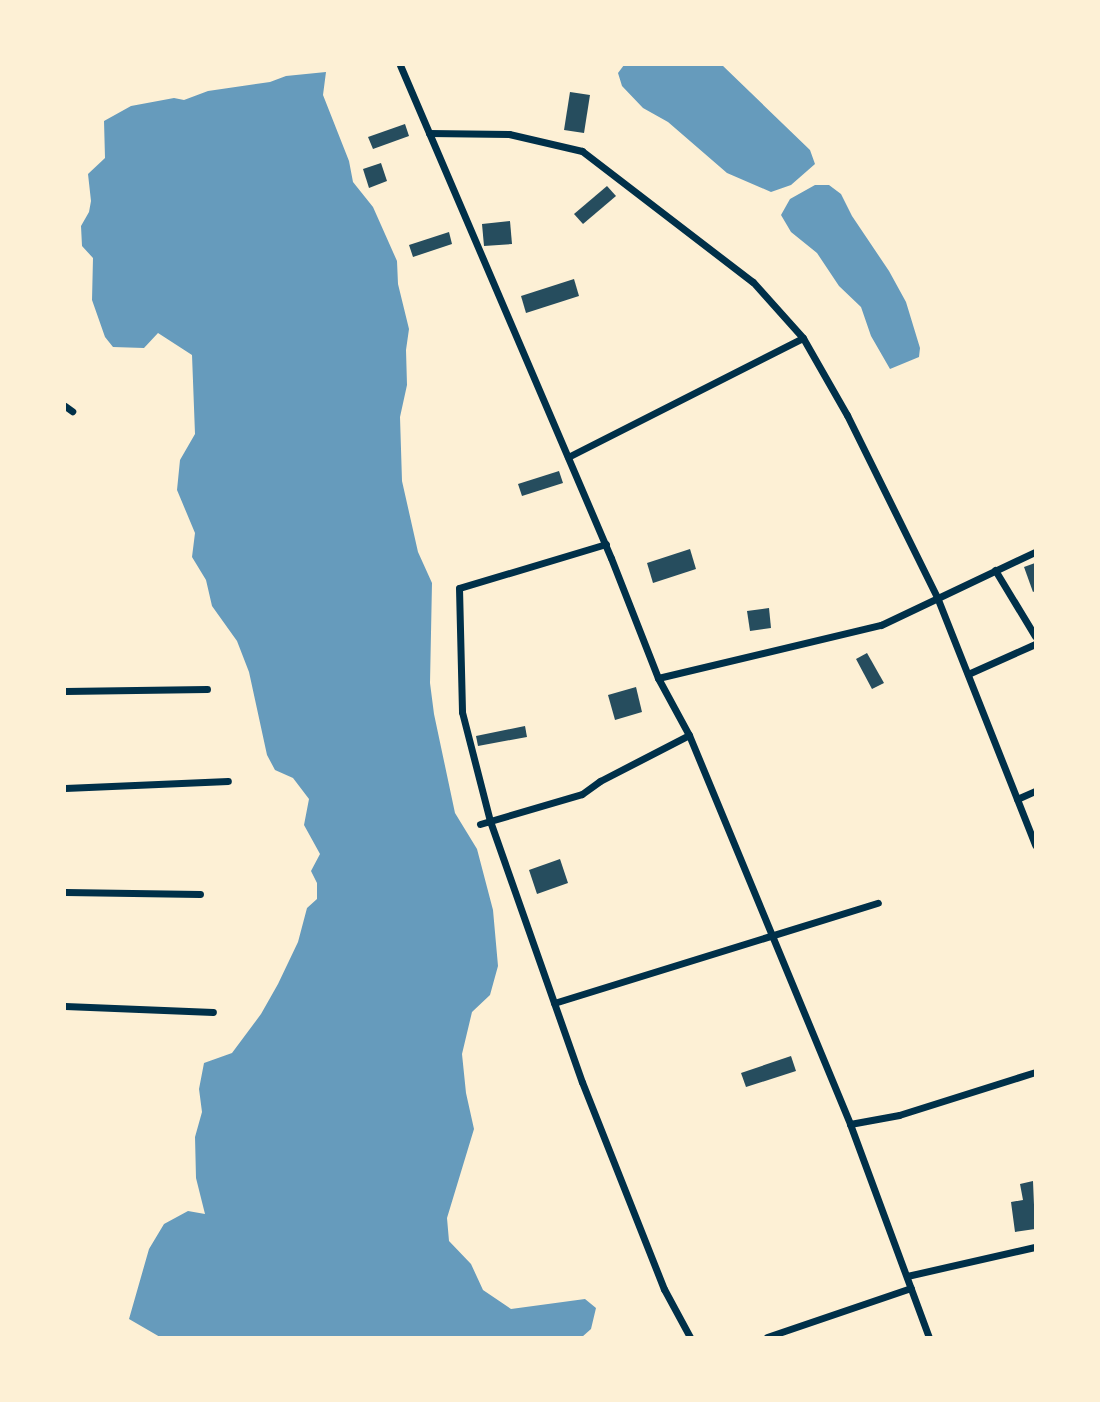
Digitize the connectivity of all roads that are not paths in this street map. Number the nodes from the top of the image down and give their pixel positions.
1 (400, 65) edge
2 (429, 133) junction
3 (803, 338) junction
4 (568, 457) junction
5 (606, 544) junction
6 (1035, 552) edge
7 (995, 570) junction
8 (937, 597) junction
9 (1035, 636) edge
10 (1035, 644) edge
11 (968, 674) junction
12 (658, 678) junction
13 (207, 689) dead end
14 (65, 691) edge
15 (689, 735) junction
16 (228, 781) dead end
17 (65, 788) edge
18 (1035, 791) edge
19 (1017, 799) junction
20 (490, 821) junction
21 (480, 824) dead end
22 (1035, 845) edge
23 (65, 892) edge
24 (200, 894) dead end
25 (878, 903) dead end
26 (772, 937) junction
27 (554, 1003) junction
28 (65, 1006) edge
29 (213, 1012) dead end
30 (1035, 1072) edge
31 (850, 1124) junction
32 (1035, 1247) edge
33 (907, 1276) junction
34 (911, 1289) junction
35 (690, 1337) edge
36 (767, 1337) edge
37 (929, 1337) edge

1 - 2 street
2 - 3 street
2 - 4 street
3 - 4 street
3 - 8 street
4 - 5 street
5 - 12 street
5 - 20 street
6 - 7 street
7 - 8 street
7 - 9 street
8 - 11 street
8 - 12 street
10 - 11 street
11 - 19 street
12 - 15 street
13 - 14 street
15 - 20 street
15 - 26 street
16 - 17 street
18 - 19 street
19 - 22 street
20 - 21 street
20 - 27 street
23 - 24 street
25 - 26 street
26 - 27 street
26 - 31 street
27 - 35 street
28 - 29 street
30 - 31 street
31 - 33 street
32 - 33 street
33 - 34 street
34 - 36 street
34 - 37 street

